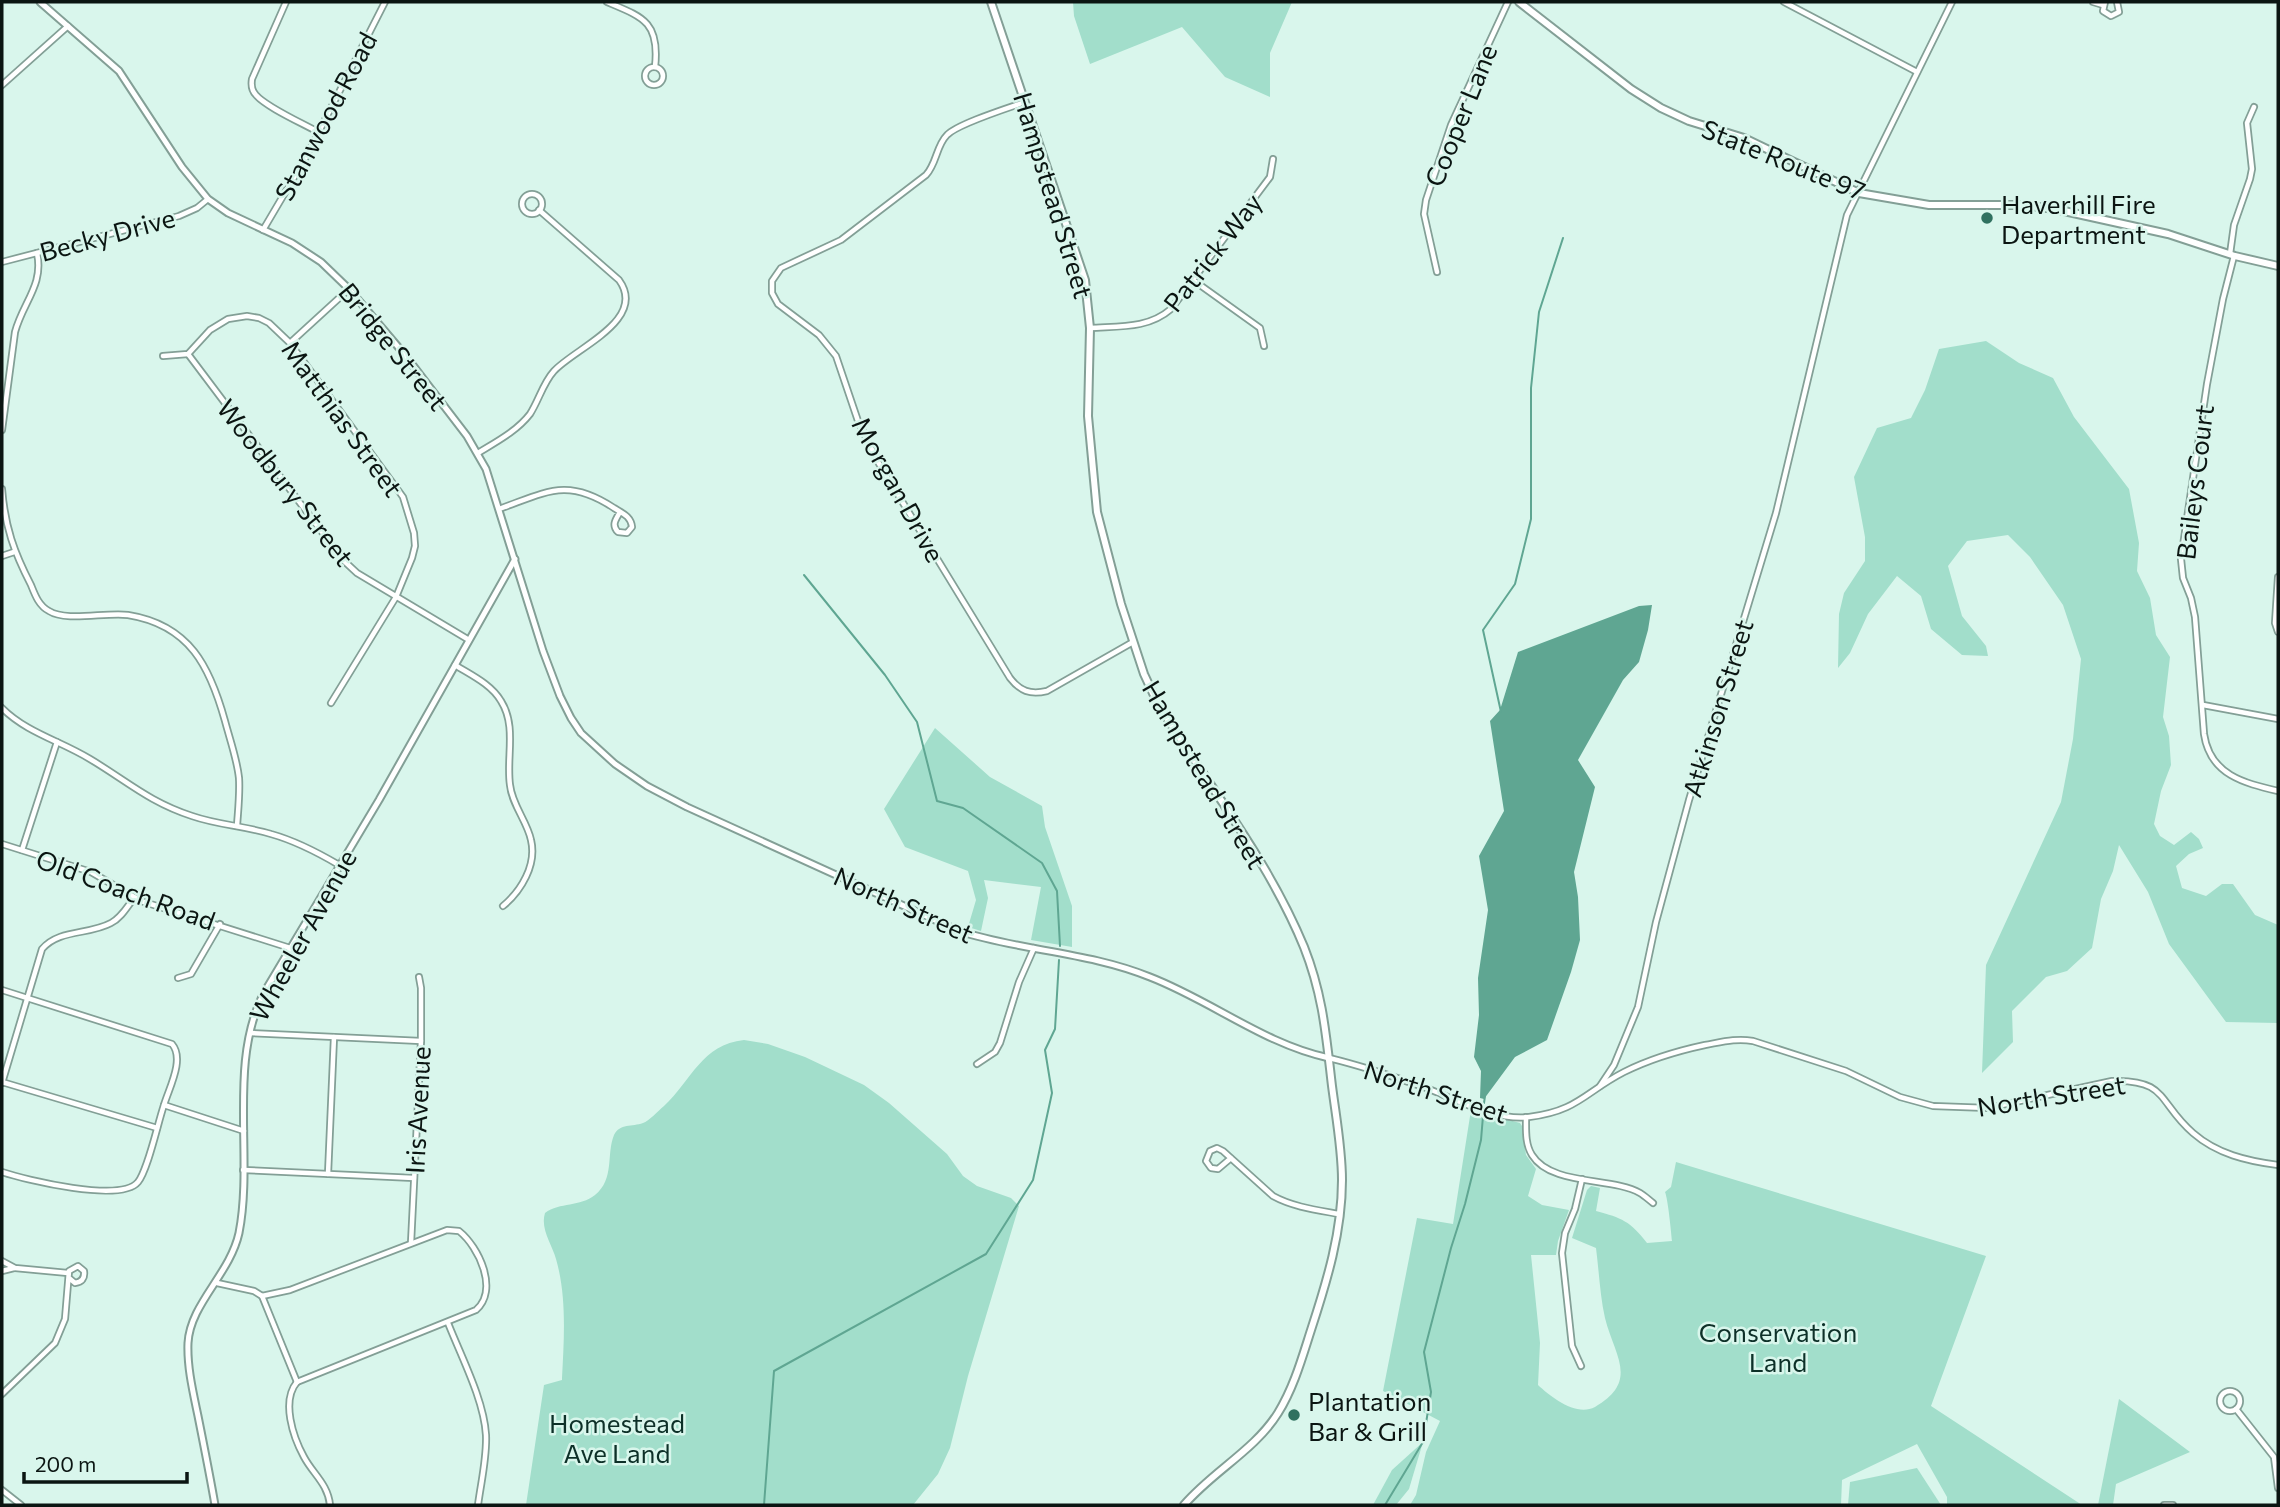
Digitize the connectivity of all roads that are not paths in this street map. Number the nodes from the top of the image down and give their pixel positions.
1 (40, 2) edge
2 (286, 2) edge
3 (385, 2) edge
4 (607, 2) edge
5 (991, 2) edge
6 (1508, 2) edge
7 (1519, 2) edge
8 (1784, 2) edge
9 (1952, 2) edge
10 (2093, 2) edge
11 (2117, 2) edge
12 (2104, 3) edge
13 (68, 26) junction
14 (655, 67) junction
15 (1917, 72) junction
16 (2, 85) edge
17 (1026, 101) junction
18 (2254, 107) dead end
19 (318, 132) junction
20 (1273, 159) dead end
21 (1859, 193) junction
22 (208, 199) junction
23 (539, 210) junction
24 (263, 230) junction
25 (37, 253) junction
26 (2232, 255) junction
27 (2, 262) edge
28 (2278, 266) edge
29 (1437, 272) dead end
30 (1193, 280) junction
31 (349, 289) junction
32 (1090, 328) junction
33 (290, 343) junction
34 (1265, 346) dead end
35 (188, 354) junction
36 (163, 356) dead end
37 (2, 429) edge
38 (478, 453) junction
39 (2, 489) edge
40 (499, 509) junction
41 (620, 512) junction
42 (14, 552) junction
43 (2, 556) edge
44 (515, 559) junction
45 (2278, 577) edge
46 (396, 597) junction
47 (2277, 631) edge
48 (469, 640) junction
49 (1134, 641) junction
50 (455, 665) junction
51 (331, 703) dead end
52 (2203, 705) junction
53 (2, 708) edge
54 (2278, 719) edge
55 (57, 742) junction
56 (632, 777) joint
57 (2278, 791) edge
58 (237, 826) junction
59 (2, 844) edge
60 (22, 850) junction
61 (339, 865) junction
62 (134, 898) junction
63 (503, 906) dead end
64 (220, 924) junction
65 (290, 948) junction
66 (1034, 948) junction
67 (419, 977) dead end
68 (178, 978) dead end
69 (2, 990) edge
70 (27, 998) junction
71 (249, 1033) junction
72 (334, 1037) junction
73 (421, 1041) junction
74 (1329, 1058) junction
75 (977, 1063) dead end
76 (2, 1082) edge
77 (1600, 1086) junction
78 (164, 1105) junction
79 (1526, 1117) junction
80 (157, 1128) junction
81 (244, 1132) junction
82 (1231, 1158) junction
83 (2278, 1165) edge
84 (243, 1170) junction
85 (2, 1172) edge
86 (328, 1174) junction
87 (414, 1178) junction
88 (1581, 1179) junction
89 (1653, 1203) dead end
90 (1339, 1214) junction
91 (411, 1243) junction
92 (2, 1261) edge
93 (15, 1268) junction
94 (2, 1271) edge
95 (217, 1283) junction
96 (262, 1296) junction
97 (448, 1323) junction
98 (1581, 1366) dead end
99 (298, 1382) junction
100 (2, 1394) edge
101 (2236, 1409) junction
102 (2278, 1488) edge
103 (2, 1490) edge
104 (21, 1505) edge
105 (215, 1505) edge
106 (330, 1505) edge
107 (478, 1505) edge
108 (1184, 1505) edge
109 (2164, 1505) edge
110 (2173, 1505) edge

1 - 13 street, Bridge Street
2 - 19 street
3 - 19 street, Stanwood Road
4 - 14 street
5 - 17 main road, Hampstead Street
6 - 29 street, Cooper Lane
7 - 21 main road, State Route 97
8 - 15 street
9 - 15 street, Atkinson Street
10 - 12 street
11 - 12 street
13 - 16 street
13 - 22 street, Bridge Street
14 - 14 street
15 - 21 street, Atkinson Street
17 - 32 main road, Hampstead Street
17 - 49 street, Morgan Drive
18 - 26 street, Baileys Court
19 - 24 street, Stanwood Road
20 - 30 street, Patrick Way
21 - 26 main road, State Route 97
21 - 77 street, Atkinson Street
22 - 24 street, Bridge Street
22 - 25 street, Becky Drive
23 - 23 street
23 - 38 street
24 - 31 street, Bridge Street
25 - 27 street, Becky Drive
25 - 37 street
26 - 28 main road, State Route 97
26 - 52 street, Baileys Court
30 - 32 street, Patrick Way
30 - 34 street
31 - 33 street
31 - 38 street, Bridge Street
32 - 49 main road, Hampstead Street
33 - 35 street, Matthias Street
33 - 46 street, Matthias Street
35 - 36 street
35 - 46 street, Woodbury Street
38 - 40 street, Bridge Street
39 - 42 street
40 - 41 street
40 - 44 street, Bridge Street
41 - 41 street
42 - 43 street
42 - 58 street
44 - 48 street, Wheeler Avenue
44 - 56 street, Bridge Street
45 - 47 street
46 - 48 street, Woodbury Street
46 - 51 street, Matthias Street
48 - 50 street, Wheeler Avenue
49 - 74 main road, Hampstead Street
50 - 61 street, Wheeler Avenue
50 - 63 street
52 - 54 street
52 - 57 street, Baileys Court
53 - 55 street
55 - 58 street
55 - 60 street
56 - 66 street, North Street
58 - 61 street
59 - 60 street, Old Coach Road
60 - 62 street, Old Coach Road
61 - 65 street, Wheeler Avenue
62 - 64 street, Old Coach Road
62 - 70 street
64 - 65 street, Old Coach Road
64 - 68 street
65 - 71 street, Wheeler Avenue
66 - 74 street, North Street
66 - 75 street
67 - 73 street, Iris Avenue
69 - 70 street
70 - 76 street
70 - 78 street
71 - 72 street
71 - 81 street, Wheeler Avenue
72 - 73 street
72 - 86 street
73 - 87 street, Iris Avenue
74 - 79 street, North Street
74 - 90 main road, Hampstead Street
76 - 80 street
77 - 79 street, North Street
77 - 83 street, North Street
78 - 80 street
78 - 81 street
79 - 88 street
80 - 85 street
81 - 84 street, Wheeler Avenue
82 - 82 street
82 - 90 street
84 - 86 street
84 - 95 street, Wheeler Avenue
86 - 87 street
87 - 91 street, Iris Avenue
88 - 89 street
88 - 98 street
90 - 108 main road, Hampstead Street
91 - 96 street
91 - 97 street
92 - 93 street
93 - 94 street
93 - 100 street
95 - 96 street
95 - 105 street, Wheeler Avenue
96 - 99 street
97 - 99 street
97 - 107 street
99 - 106 street
101 - 101 street
101 - 102 street
103 - 104 street
109 - 110 street

